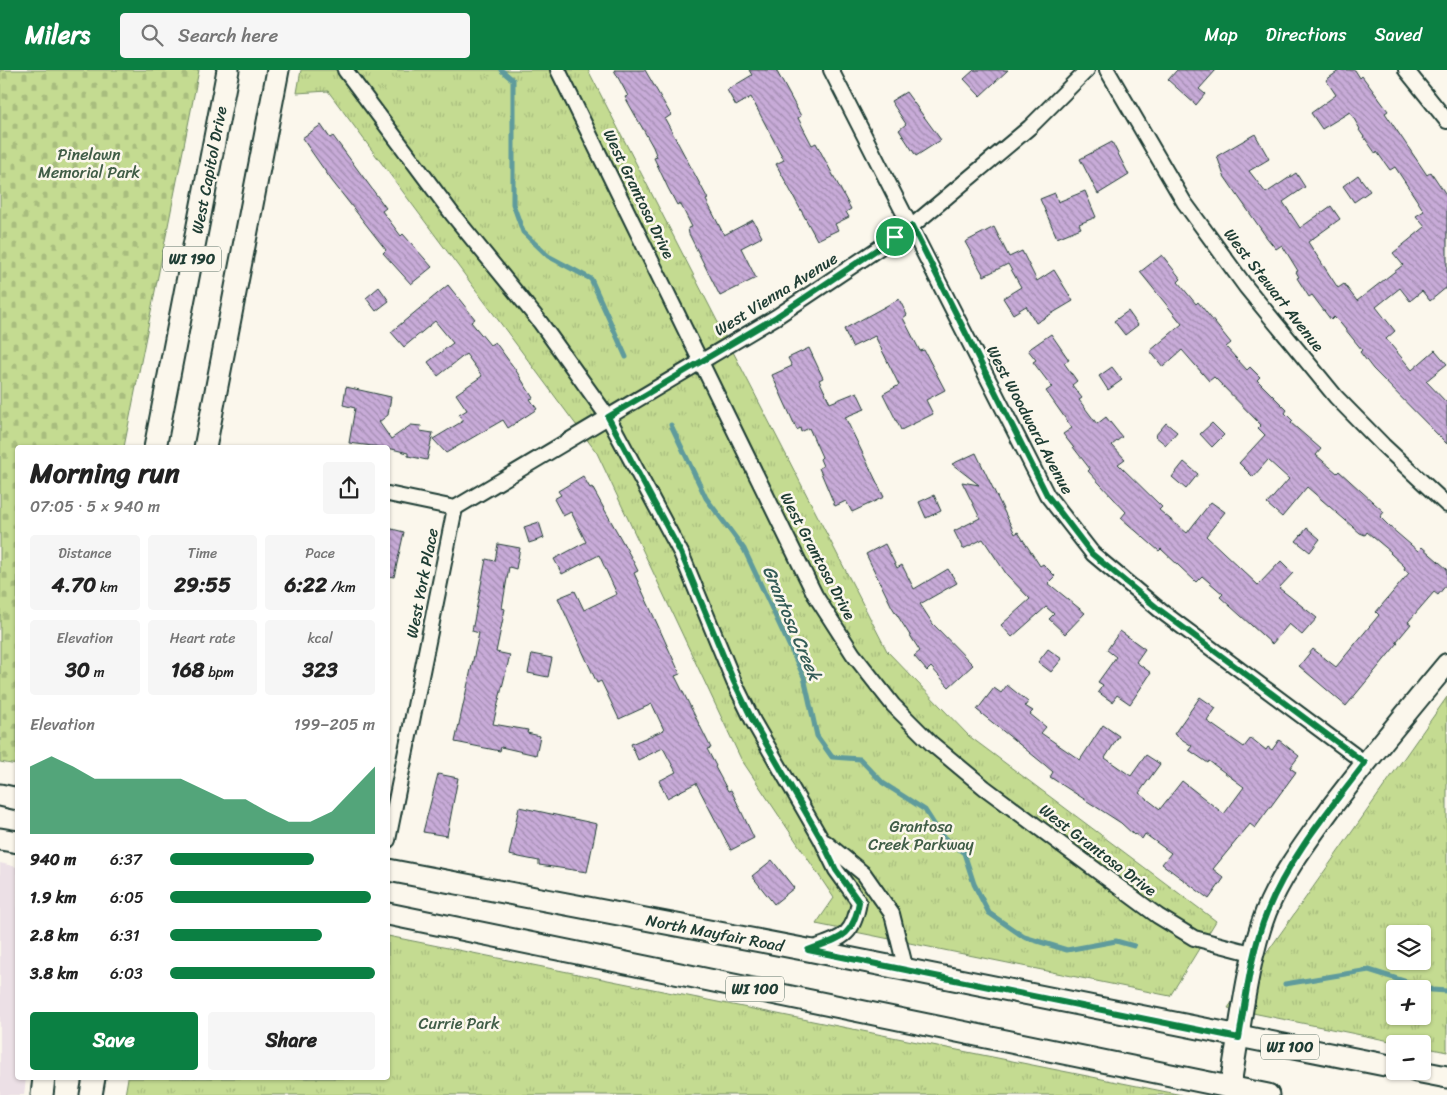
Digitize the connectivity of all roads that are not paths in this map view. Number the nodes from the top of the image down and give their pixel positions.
1 (228, 70) edge
2 (345, 70) edge
3 (558, 70) edge
4 (832, 70) edge
5 (1087, 70) edge
6 (1107, 70) edge
7 (1406, 70) edge
8 (274, 76) edge
9 (1447, 121) edge
10 (912, 226) junction
11 (702, 361) junction
12 (608, 417) junction
13 (156, 445) edge
14 (207, 445) edge
15 (390, 494) edge
16 (1447, 505) edge
17 (455, 508) junction
18 (1447, 664) edge
19 (1365, 763) junction
20 (0, 795) edge
21 (15, 798) edge
22 (390, 830) edge
23 (0, 839) edge
24 (821, 839) junction
25 (15, 842) edge
26 (390, 870) edge
27 (390, 914) edge
28 (808, 950) junction
29 (1255, 954) junction
30 (906, 970) junction
31 (1239, 1038) junction
32 (1386, 1065) edge
33 (1431, 1074) edge
34 (1446, 1077) edge
35 (44, 1080) edge
36 (94, 1080) edge
37 (1230, 1091) edge
38 (42, 1095) edge
39 (91, 1095) edge
40 (1268, 1095) edge

1 - 13 main road, West Capitol Drive / WI 190
2 - 12 street
3 - 11 street, West Grantosa Drive
4 - 10 street, West Woodward Avenue
5 - 10 street, West Vienna Avenue
6 - 16 street, West Stewart Avenue
7 - 9 street
8 - 14 main road, WI 190
10 - 11 street, West Vienna Avenue
10 - 19 street, West Woodward Avenue
11 - 12 street, West Vienna Avenue
11 - 29 street, West Grantosa Drive
12 - 17 street, West Vienna Avenue
12 - 24 street
15 - 17 street
17 - 22 street, West York Place
18 - 19 street
19 - 29 street
20 - 21 main road
23 - 25 main road
24 - 28 street
24 - 30 street
26 - 28 main road, North Mayfair Road / WI 100
27 - 37 main road, WI 100
28 - 30 main road, North Mayfair Road / WI 100
29 - 31 street
30 - 31 main road, North Mayfair Road / WI 100
31 - 32 main road, North Mayfair Road / WI 100
31 - 37 street
33 - 34 main road
35 - 38 main road
36 - 39 main road
37 - 40 main road, WI 100

